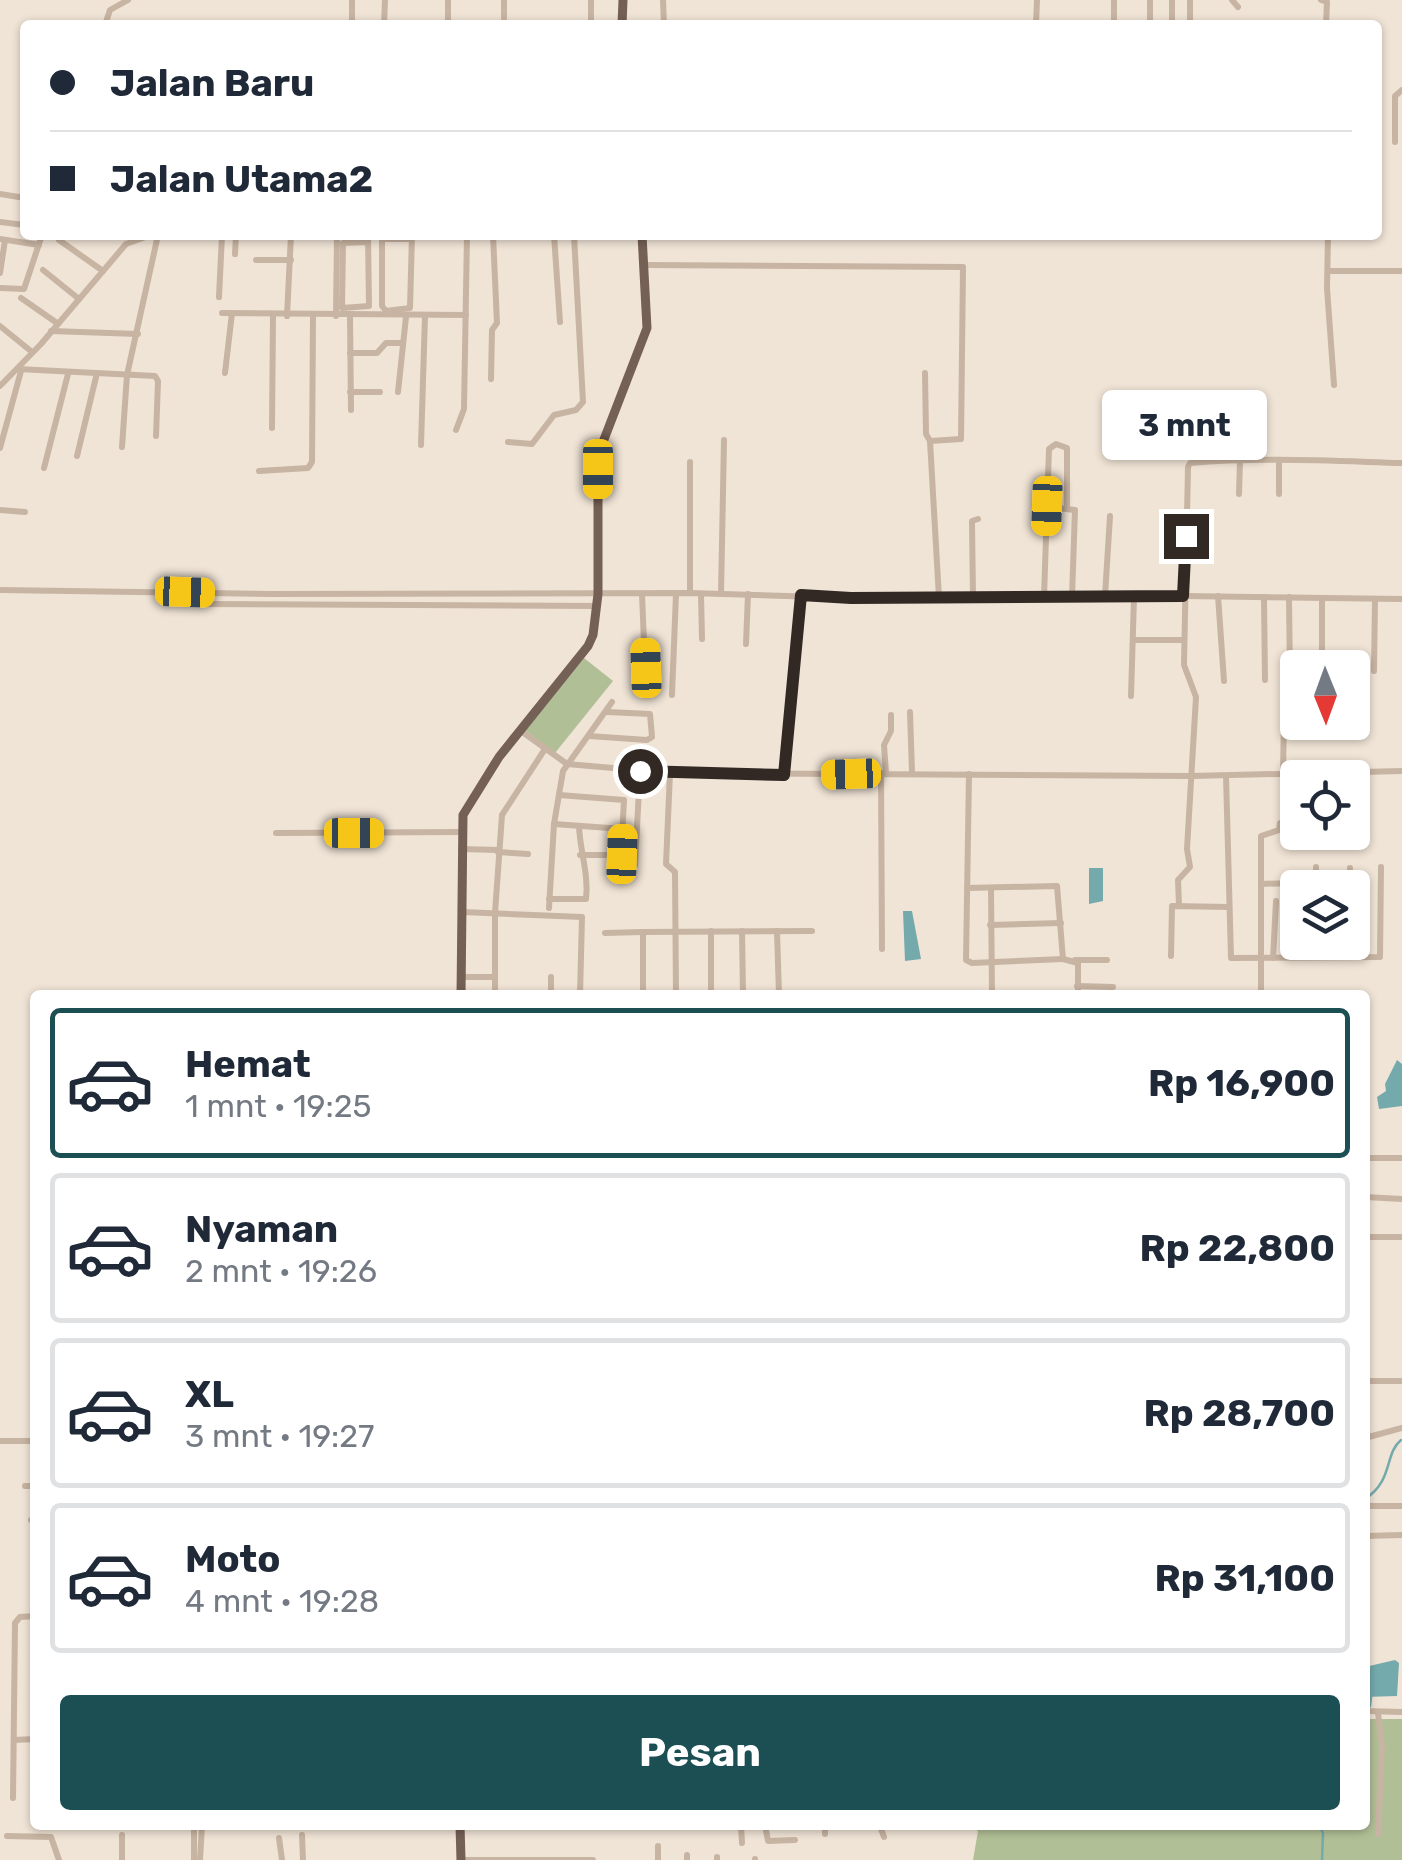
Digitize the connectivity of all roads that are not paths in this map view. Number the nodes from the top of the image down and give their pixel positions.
1 (128, 0) edge
2 (504, 0) edge
3 (504, 18) dead end
4 (107, 20) edge
5 (1402, 90) edge
6 (1395, 142) dead end
7 (2, 239) edge
8 (40, 240) edge
9 (60, 240) dead end
10 (138, 240) edge
11 (149, 240) edge
12 (222, 240) edge
13 (236, 240) edge
14 (291, 240) edge
15 (337, 240) edge
16 (362, 240) edge
17 (368, 240) edge
18 (382, 240) edge
19 (412, 240) edge
20 (467, 240) edge
21 (493, 240) edge
22 (554, 240) edge
23 (574, 240) edge
24 (642, 240) edge
25 (1328, 240) edge
26 (39, 244) junction
27 (235, 254) dead end
28 (256, 260) dead end
29 (291, 260) junction
30 (644, 265) junction
31 (43, 270) dead end
32 (1402, 270) edge
33 (1328, 271) junction
34 (103, 272) junction
35 (0, 273) edge
36 (0, 288) edge
37 (219, 297) dead end
38 (21, 298) dead end
39 (80, 298) junction
40 (222, 313) dead end
41 (232, 314) junction
42 (466, 315) junction
43 (272, 316) junction
44 (287, 316) junction
45 (313, 316) junction
46 (336, 316) junction
47 (350, 316) junction
48 (425, 316) junction
49 (406, 317) junction
50 (560, 322) dead end
51 (57, 323) junction
52 (0, 326) edge
53 (50, 331) junction
54 (138, 334) junction
55 (403, 344) junction
56 (32, 352) junction
57 (350, 353) junction
58 (0, 370) edge
59 (20, 370) junction
60 (225, 373) dead end
61 (924, 373) dead end
62 (68, 374) junction
63 (96, 374) junction
64 (126, 375) junction
65 (8, 377) junction
66 (490, 379) dead end
67 (1334, 385) dead end
68 (0, 386) edge
69 (350, 392) junction
70 (380, 392) dead end
71 (398, 392) dead end
72 (350, 410) dead end
73 (272, 428) dead end
74 (456, 430) dead end
75 (156, 436) dead end
76 (724, 440) dead end
77 (508, 442) dead end
78 (930, 442) junction
79 (421, 445) dead end
80 (122, 446) dead end
81 (0, 448) edge
82 (76, 456) dead end
83 (1279, 460) junction
84 (1240, 461) junction
85 (690, 462) dead end
86 (1402, 463) edge
87 (44, 468) dead end
88 (259, 470) dead end
89 (1239, 494) dead end
90 (1279, 494) dead end
91 (1047, 506) junction
92 (1067, 507) junction
93 (0, 510) edge
94 (25, 512) dead end
95 (1110, 516) dead end
96 (978, 519) dead end
97 (0, 590) edge
98 (690, 593) junction
99 (598, 594) junction
100 (642, 594) junction
101 (676, 594) junction
102 (700, 594) junction
103 (721, 594) junction
104 (748, 594) junction
105 (801, 595) junction
106 (1044, 596) junction
107 (1072, 596) junction
108 (1105, 596) junction
109 (1183, 596) junction
110 (1218, 596) junction
111 (1134, 597) junction
112 (1264, 597) junction
113 (1289, 597) junction
114 (939, 598) junction
115 (974, 598) junction
116 (1322, 598) junction
117 (1402, 598) edge
118 (1374, 599) junction
119 (194, 604) dead end
120 (596, 606) junction
121 (702, 639) dead end
122 (1134, 640) junction
123 (1184, 640) junction
124 (746, 644) dead end
125 (1290, 650) edge
126 (1322, 650) edge
127 (646, 668) dead end
128 (1374, 672) dead end
129 (1265, 680) dead end
130 (1224, 682) dead end
131 (672, 694) dead end
132 (1131, 696) dead end
133 (612, 702) dead end
134 (606, 712) junction
135 (910, 712) dead end
136 (891, 715) dead end
137 (520, 730) junction
138 (590, 736) junction
139 (583, 744) junction
140 (545, 749) junction
141 (567, 764) junction
142 (580, 765) junction
143 (640, 771) junction
144 (1402, 771) edge
145 (1370, 772) edge
146 (670, 773) junction
147 (884, 773) junction
148 (912, 774) junction
149 (969, 774) junction
150 (1280, 774) edge
151 (784, 775) junction
152 (1191, 776) junction
153 (1226, 776) junction
154 (558, 795) junction
155 (1280, 823) dead end
156 (554, 824) junction
157 (579, 826) junction
158 (623, 829) junction
159 (461, 832) junction
160 (276, 833) dead end
161 (461, 850) junction
162 (498, 851) junction
163 (528, 854) dead end
164 (580, 855) junction
165 (635, 864) dead end
166 (1316, 866) dead end
167 (1381, 867) dead end
168 (1316, 870) edge
169 (1280, 883) edge
170 (1262, 884) junction
171 (967, 888) junction
172 (991, 889) junction
173 (1276, 900) dead end
174 (1179, 906) junction
175 (1230, 907) junction
176 (461, 912) junction
177 (495, 913) junction
178 (1061, 923) junction
179 (990, 924) junction
180 (676, 931) junction
181 (778, 931) junction
182 (642, 932) junction
183 (711, 932) junction
184 (742, 932) junction
185 (812, 932) dead end
186 (605, 933) dead end
187 (882, 949) dead end
188 (1171, 956) dead end
189 (1370, 956) edge
190 (1259, 958) junction
191 (1273, 958) junction
192 (1280, 958) edge
193 (1063, 960) junction
194 (1107, 960) dead end
195 (1076, 961) junction
196 (992, 962) junction
197 (462, 976) junction
198 (550, 976) dead end
199 (494, 977) junction
200 (1114, 987) dead end
201 (462, 990) edge
202 (495, 990) edge
203 (550, 990) edge
204 (580, 990) edge
205 (643, 990) edge
206 (676, 990) edge
207 (711, 990) edge
208 (743, 990) edge
209 (779, 990) edge
210 (992, 990) edge
211 (1078, 990) edge
212 (1101, 990) edge
213 (1261, 990) edge
214 (1370, 1158) edge
215 (1402, 1158) edge
216 (1370, 1198) edge
217 (1402, 1198) edge
218 (1402, 1236) edge
219 (1370, 1237) edge
220 (1370, 1381) edge
221 (1402, 1382) edge
222 (1402, 1428) edge
223 (1370, 1437) edge
224 (0, 1440) edge
225 (30, 1440) edge
226 (25, 1486) dead end
227 (30, 1486) edge
228 (1370, 1506) edge
229 (1402, 1506) edge
230 (1402, 1535) edge
231 (1370, 1536) edge
232 (30, 1616) edge
233 (1370, 1712) edge
234 (1402, 1712) edge
235 (1378, 1713) junction
236 (30, 1739) edge
237 (14, 1741) junction
238 (0, 1742) edge
239 (14, 1798) dead end
240 (198, 1830) edge
241 (460, 1830) edge
242 (741, 1830) edge
243 (767, 1830) edge
244 (881, 1830) edge
245 (1378, 1834) dead end
246 (7, 1836) dead end
247 (122, 1836) dead end
248 (302, 1836) dead end
249 (884, 1837) dead end
250 (279, 1838) dead end
251 (795, 1840) dead end
252 (742, 1843) dead end
253 (658, 1846) dead end
254 (59, 1860) edge
255 (122, 1860) edge
256 (197, 1860) edge
257 (282, 1860) edge
258 (303, 1860) edge
259 (461, 1860) edge
260 (593, 1860) edge
261 (658, 1860) edge

1 - 4 street
2 - 3 street
5 - 6 street
7 - 26 street
7 - 35 street
8 - 26 street
9 - 34 street
10 - 34 street
11 - 54 street
12 - 37 street
13 - 27 street
14 - 29 street
15 - 46 street
16 - 17 street
18 - 19 street
20 - 42 street
21 - 66 street
22 - 50 street
23 - 77 street
24 - 30 main road
25 - 33 street
26 - 36 street
28 - 29 street
29 - 44 street
30 - 78 street
30 - 99 main road
31 - 39 street
32 - 33 street
33 - 67 street
34 - 39 street
38 - 51 street
39 - 51 street
40 - 41 street
41 - 43 street
41 - 60 street
42 - 48 street
42 - 74 street
43 - 44 street
43 - 73 street
44 - 45 street
45 - 46 street
45 - 88 street
46 - 47 street
47 - 49 street
47 - 57 street
48 - 49 street
48 - 79 street
49 - 55 street
51 - 53 street
52 - 56 street
53 - 54 street
53 - 56 street
54 - 64 street
55 - 57 street
55 - 71 street
56 - 59 street
57 - 69 street
58 - 65 street
59 - 62 street
59 - 65 street
59 - 81 street
61 - 78 street
62 - 63 street
62 - 87 street
63 - 64 street
63 - 82 street
64 - 75 street
64 - 80 street
65 - 68 street
69 - 70 street
69 - 72 street
76 - 103 street
78 - 114 street
83 - 84 street
83 - 86 street
83 - 90 street
84 - 89 street
84 - 109 street
85 - 98 street
91 - 92 street
91 - 92 street
91 - 106 street
92 - 107 street
93 - 94 street
95 - 108 street
96 - 115 street
97 - 99 street
98 - 101 street
98 - 102 street
99 - 100 street
99 - 120 main road
100 - 101 street
100 - 127 street
101 - 131 street
102 - 103 street
102 - 121 street
103 - 104 street
104 - 105 street
104 - 124 street
105 - 114 street
105 - 151 street
106 - 107 street
106 - 115 street
107 - 108 street
108 - 111 street
109 - 110 street
109 - 111 street
109 - 123 street
110 - 112 street
110 - 130 street
111 - 122 street
112 - 113 street
112 - 129 street
113 - 116 street
113 - 125 street
114 - 115 street
116 - 118 street
116 - 126 street
117 - 118 street
118 - 128 street
119 - 120 street
120 - 137 main road
122 - 123 street
122 - 132 street
123 - 152 street
133 - 134 street
134 - 138 street
134 - 138 street
135 - 148 street
136 - 147 street
137 - 140 street
137 - 159 main road
138 - 139 street
139 - 141 street
139 - 142 street
140 - 141 street
140 - 162 street
141 - 142 street
141 - 154 street
142 - 143 street
143 - 146 street
143 - 165 street
144 - 145 street
146 - 151 street
146 - 180 street
147 - 148 street
147 - 151 street
147 - 187 street
148 - 149 street
149 - 152 street
149 - 171 street
150 - 153 street
152 - 153 street
152 - 174 street
153 - 175 street
154 - 156 street
154 - 158 street
155 - 170 street
156 - 157 street
156 - 164 street
157 - 158 street
157 - 164 street
158 - 164 street
159 - 160 street
159 - 161 main road
161 - 162 street
161 - 176 main road
162 - 163 street
162 - 177 street
166 - 168 street
167 - 189 street
169 - 170 street
170 - 190 street
171 - 172 street
171 - 196 street
172 - 178 street
172 - 179 street
173 - 191 street
174 - 175 street
174 - 188 street
175 - 190 street
176 - 177 street
176 - 197 main road
177 - 199 street
177 - 204 street
178 - 179 street
178 - 193 street
179 - 196 street
180 - 182 street
180 - 183 street
180 - 206 street
181 - 184 street
181 - 185 street
181 - 209 street
182 - 186 street
182 - 205 street
183 - 184 street
183 - 207 street
184 - 208 street
190 - 191 street
190 - 213 street
191 - 192 street
193 - 195 street
193 - 196 street
194 - 195 street
195 - 211 street
196 - 210 street
197 - 199 street
197 - 201 main road
198 - 203 street
199 - 202 street
200 - 212 street
214 - 215 street
216 - 217 street
218 - 219 street
220 - 221 street
222 - 223 street
224 - 225 street
226 - 227 street
228 - 229 street
230 - 231 street
232 - 237 street
233 - 235 street
234 - 235 street
235 - 245 street
236 - 237 street
237 - 238 street
237 - 239 street
240 - 256 street
241 - 259 main road
242 - 252 street
243 - 251 street
244 - 249 street
246 - 254 street
247 - 255 street
248 - 258 street
250 - 257 street
253 - 261 street
259 - 260 street

